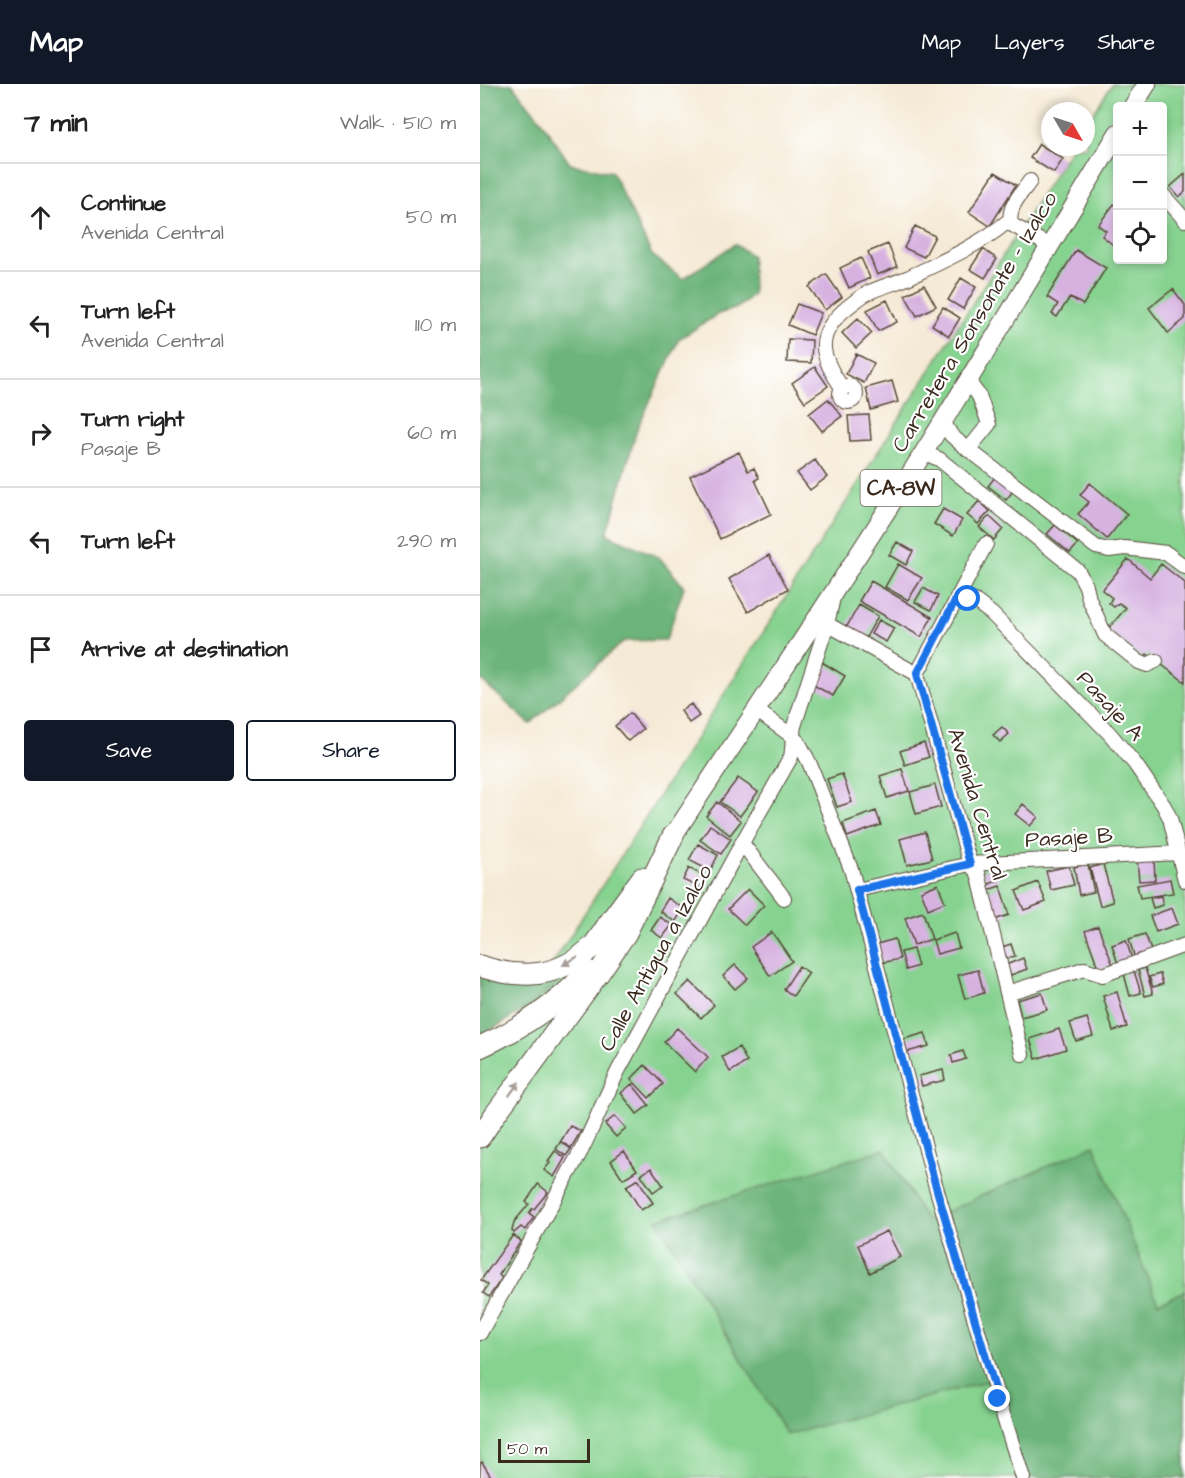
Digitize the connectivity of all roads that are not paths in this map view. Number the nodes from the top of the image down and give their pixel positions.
1 (1147, 84) edge
2 (1136, 102) edge
3 (1113, 142) edge
4 (1030, 181) dead end
5 (1167, 200) edge
6 (1185, 220) edge
7 (1011, 223) junction
8 (1050, 246) junction
9 (968, 381) junction
10 (843, 389) dead end
11 (943, 421) junction
12 (968, 450) junction
13 (924, 453) junction
14 (986, 544) dead end
15 (1185, 567) edge
16 (835, 591) junction
17 (957, 597) junction
18 (827, 624) junction
19 (1156, 661) dead end
20 (917, 674) junction
21 (756, 710) junction
22 (792, 736) junction
23 (673, 836) junction
24 (742, 843) junction
25 (1179, 853) junction
26 (970, 864) junction
27 (1185, 880) edge
28 (857, 890) junction
29 (784, 898) dead end
30 (1185, 945) edge
31 (480, 966) edge
32 (1007, 993) junction
33 (480, 1047) edge
34 (1022, 1054) dead end
35 (480, 1137) edge
36 (480, 1333) edge
37 (1023, 1478) edge

1 - 2 main road
3 - 8 main road, Carretera Sonsonate - Izalco / CA-8W
4 - 7 street
5 - 6 street
7 - 8 street
7 - 10 street
8 - 9 main road, Carretera Sonsonate - Izalco / CA-8W
9 - 11 main road, Carretera Sonsonate - Izalco / CA-8W
9 - 12 street
11 - 12 street
11 - 13 main road, Carretera Sonsonate - Izalco / CA-8W
12 - 15 street
13 - 16 main road, Carretera Sonsonate - Izalco / CA-8W
13 - 19 street
14 - 17 street
16 - 18 street, Calle Antigua a Izalco
16 - 21 main road, Carretera Sonsonate - Izalco / CA-8W
17 - 20 street
17 - 25 street, Pasaje A
18 - 20 street
18 - 22 street, Calle Antigua a Izalco
20 - 26 street, Avenida Central
21 - 22 street
21 - 23 main road, Carretera Sonsonate - Izalco / CA-8W
22 - 24 street, Calle Antigua a Izalco
22 - 28 street
23 -> 31 highway
23 - 33 highway
35 -> 23 highway
24 - 29 street
24 - 36 street, Calle Antigua a Izalco
25 - 26 street, Pasaje B
25 - 27 street, Pasaje A
26 - 28 street, Pasaje B
26 - 32 street, Avenida Central
28 - 37 street
30 - 32 street
32 - 34 street, Avenida Central

